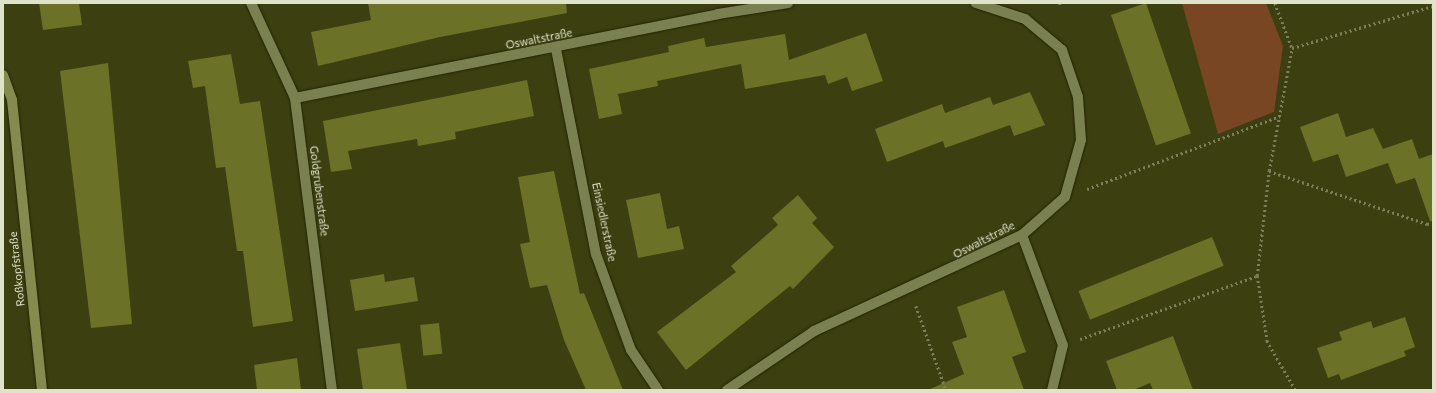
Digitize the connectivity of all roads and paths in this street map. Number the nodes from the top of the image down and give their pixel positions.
1 (251, 3) edge
2 (788, 3) edge
3 (976, 3) edge
4 (1275, 3) edge
5 (1433, 6) edge
6 (556, 48) junction
7 (1292, 48) junction
8 (3, 75) edge
9 (295, 98) junction
10 (1281, 116) junction
11 (1269, 171) junction
12 (1083, 190) dead end
13 (1433, 223) edge
14 (1022, 235) junction
15 (1257, 276) junction
16 (916, 306) dead end
17 (1073, 342) dead end
18 (42, 390) edge
19 (332, 390) edge
20 (658, 390) edge
21 (728, 390) edge
22 (946, 390) edge
23 (1052, 390) edge
24 (1295, 390) edge

1 - 9 street, Goldgrubenstraße
2 - 6 street, Oswaltstraße
3 - 14 street, Oswaltstraße
4 - 7 path
5 - 7 path
6 - 9 street, Oswaltstraße
6 - 20 street, Einsiedlerstraße
7 - 10 path
8 - 18 main road, Roßkopfstraße
9 - 19 street, Goldgrubenstraße
10 - 11 path
10 - 12 path
11 - 13 path
11 - 15 path
14 - 21 street, Oswaltstraße
14 - 23 street
15 - 17 path
15 - 24 path
16 - 22 path

